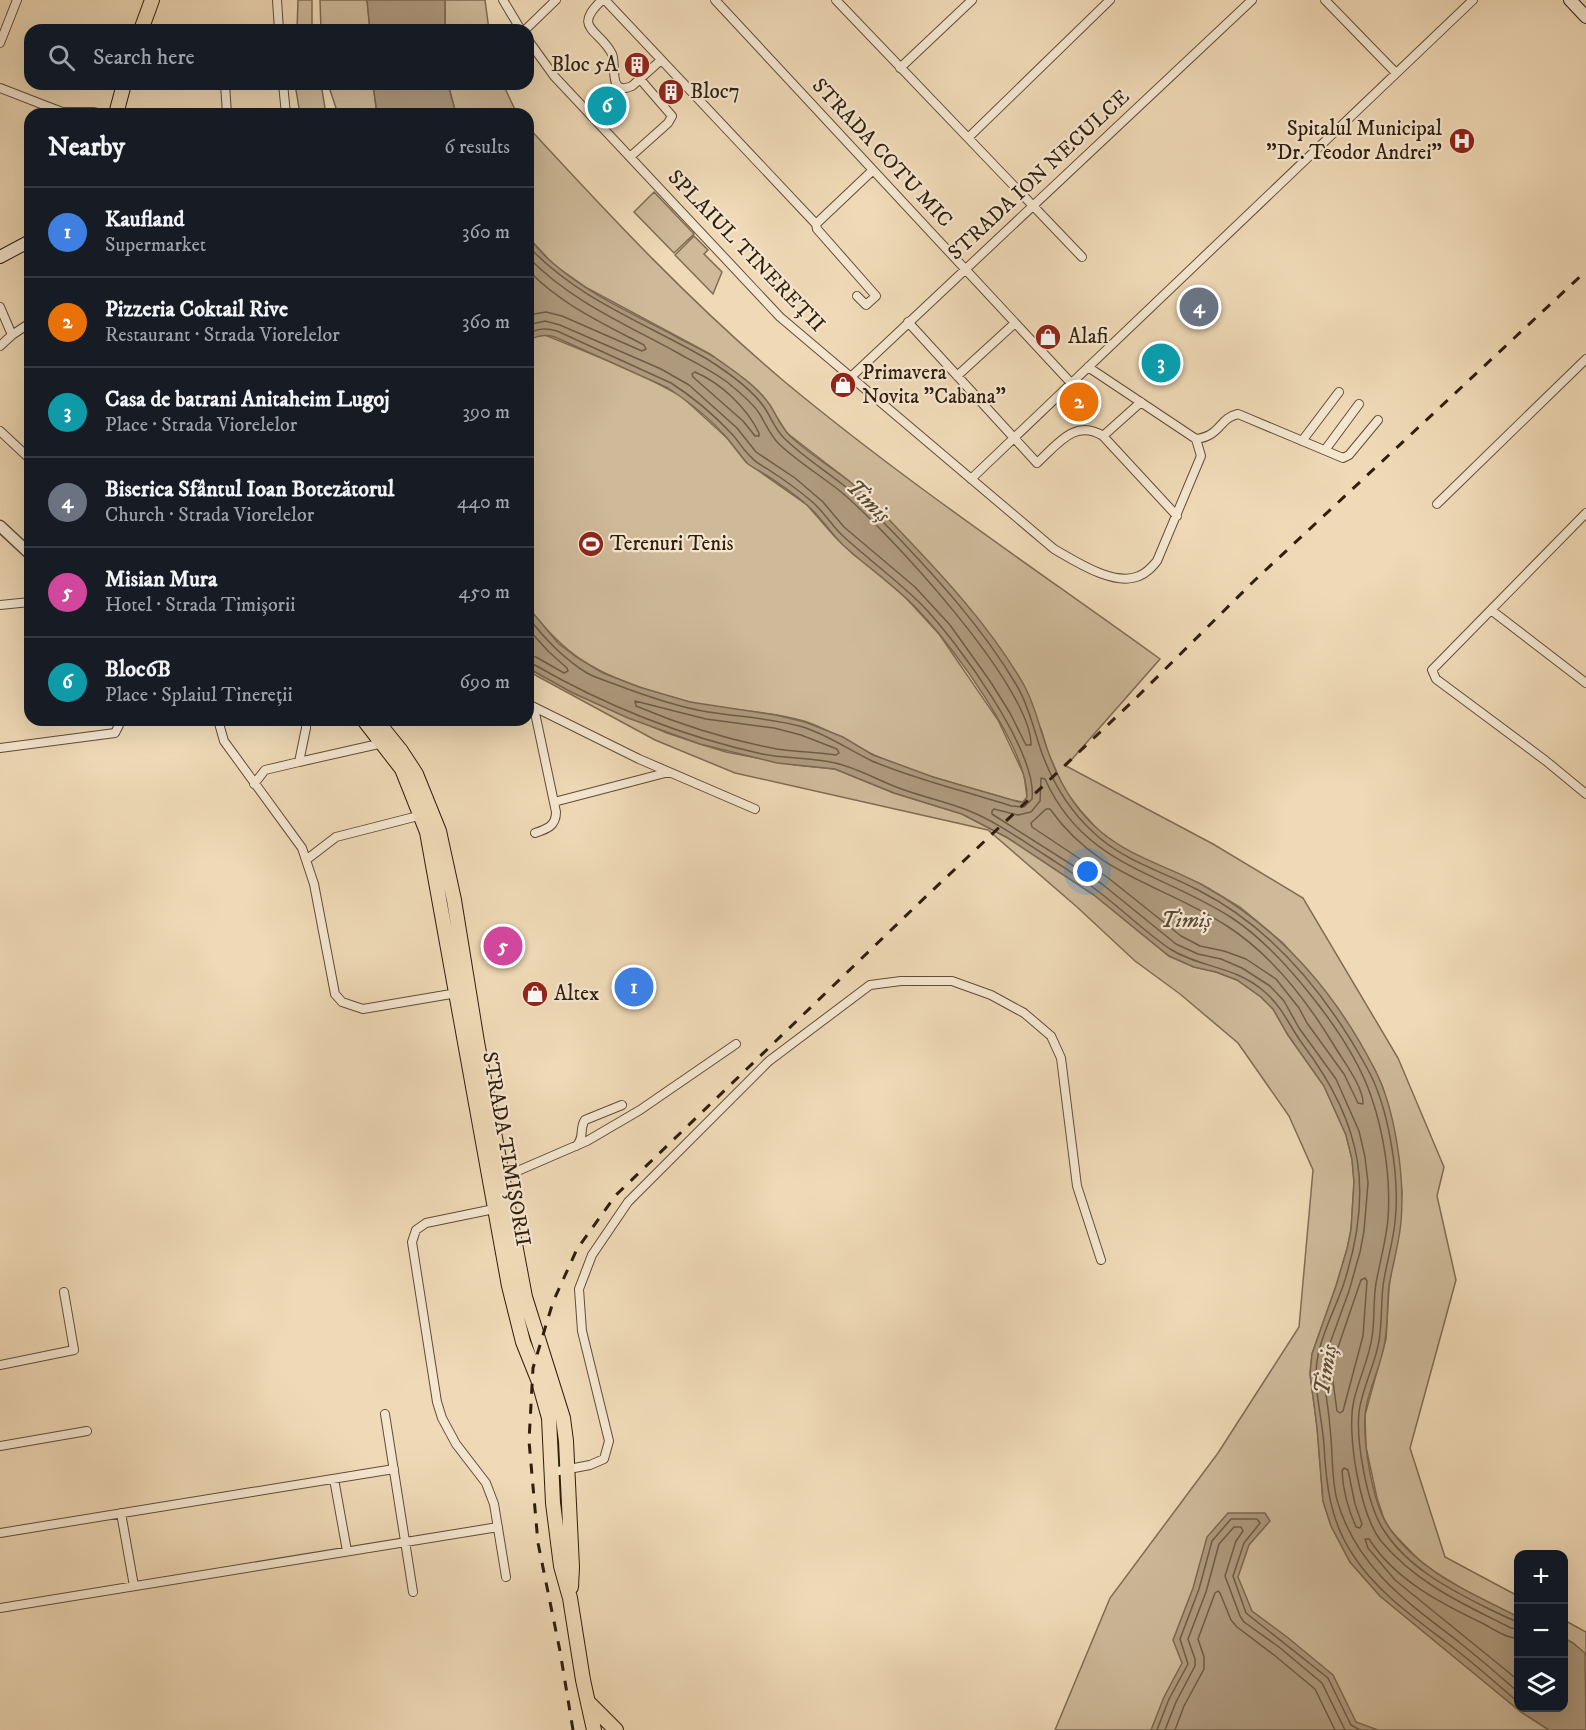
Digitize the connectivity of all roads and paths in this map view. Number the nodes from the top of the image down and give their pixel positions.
1 (17, 0) edge
2 (152, 0) edge
3 (278, 0) edge
4 (503, 0) edge
5 (556, 0) edge
6 (604, 0) edge
7 (715, 0) edge
8 (836, 0) edge
9 (972, 0) edge
10 (1110, 0) edge
11 (1252, 0) edge
12 (1325, 0) edge
13 (1473, 0) edge
14 (1570, 0) edge
15 (1586, 16) edge
16 (143, 24) edge
17 (279, 24) edge
18 (519, 24) edge
19 (530, 24) edge
20 (0, 43) edge
21 (534, 48) edge
22 (661, 60) junction
23 (900, 68) junction
24 (1396, 73) junction
25 (640, 79) junction
26 (0, 88) edge
27 (122, 90) edge
28 (225, 90) edge
29 (284, 90) edge
30 (52, 108) edge
31 (118, 108) edge
32 (227, 108) edge
33 (285, 108) edge
34 (969, 137) junction
35 (630, 157) junction
36 (873, 170) junction
37 (1034, 206) junction
38 (816, 224) junction
39 (24, 243) edge
40 (0, 257) edge
41 (1082, 257) dead end
42 (965, 269) junction
43 (857, 296) dead end
44 (0, 307) edge
45 (908, 322) junction
46 (1015, 323) junction
47 (24, 327) edge
48 (12, 335) junction
49 (0, 346) edge
50 (1586, 359) edge
51 (1088, 367) junction
52 (852, 376) junction
53 (957, 376) junction
54 (1071, 383) junction
55 (1339, 392) dead end
56 (1141, 402) junction
57 (1359, 404) dead end
58 (1378, 420) dead end
59 (0, 431) edge
60 (1103, 436) junction
61 (1013, 438) junction
62 (1196, 439) junction
63 (1302, 441) junction
64 (1325, 450) junction
65 (24, 453) edge
66 (971, 479) junction
67 (1437, 504) dead end
68 (1586, 513) edge
69 (1177, 516) junction
70 (0, 526) edge
71 (24, 548) edge
72 (24, 603) edge
73 (0, 605) edge
74 (1491, 610) junction
75 (1586, 683) edge
76 (534, 707) edge
77 (534, 719) edge
78 (118, 726) edge
79 (220, 726) edge
80 (306, 726) edge
81 (369, 726) edge
82 (381, 726) edge
83 (383, 743) junction
84 (0, 748) edge
85 (639, 759) junction
86 (299, 762) junction
87 (670, 772) junction
88 (646, 778) junction
89 (254, 784) junction
90 (1586, 794) edge
91 (554, 802) junction
92 (755, 809) dead end
93 (422, 815) junction
94 (535, 833) dead end
95 (306, 860) junction
96 (457, 993) junction
97 (736, 1044) dead end
98 (622, 1105) dead end
99 (576, 1146) junction
100 (497, 1180) junction
101 (501, 1207) junction
102 (1101, 1260) dead end
103 (64, 1292) dead end
104 (0, 1365) edge
105 (385, 1414) dead end
106 (87, 1431) dead end
107 (0, 1446) edge
108 (394, 1469) junction
109 (567, 1469) junction
110 (553, 1472) junction
111 (334, 1479) junction
112 (121, 1513) junction
113 (498, 1527) junction
114 (0, 1533) edge
115 (405, 1542) junction
116 (347, 1551) junction
117 (506, 1578) dead end
118 (134, 1586) junction
119 (413, 1592) dead end
120 (570, 1598) junction
121 (0, 1608) edge
122 (589, 1703) junction
123 (594, 1730) edge
124 (616, 1730) edge

1 - 20 street
2 - 16 main road
3 - 17 street
4 - 18 street
5 - 19 street
6 - 22 street
6 - 25 street
7 - 36 street, STRADA COTU MIC
8 - 23 street
9 - 23 street
10 - 34 street
11 - 37 street, STRADA ION NECULCE
12 - 24 street
13 - 24 street
14 - 15 main road
21 - 35 street, SPLAIUL TINEREȚII
22 - 25 street
22 - 38 street
23 - 34 street
24 - 51 street
25 - 35 street
26 - 30 street
27 - 31 main road
28 - 32 street
29 - 33 street
34 - 37 street
35 - 52 street, SPLAIUL TINEREȚII
36 - 38 street
36 - 42 street, STRADA COTU MIC
37 - 41 street
37 - 42 street, STRADA ION NECULCE
38 - 43 street
39 - 40 main road
42 - 45 street, STRADA ION NECULCE
42 - 46 street, STRADA COTU MIC
44 - 48 street
45 - 52 street, STRADA ION NECULCE
45 - 53 street
46 - 53 street
46 - 54 street, STRADA COTU MIC
47 - 48 street
48 - 49 street
50 - 67 street
51 - 54 street
51 - 56 street
52 - 66 street, SPLAIUL TINEREȚII
53 - 61 street
54 - 61 street
55 - 63 street
56 - 60 street
56 - 62 street
57 - 64 street
58 - 64 street
59 - 65 street
60 - 61 street
60 - 69 street
61 - 66 street
62 - 63 street
62 - 69 street
63 - 64 street
66 - 69 street, SPLAIUL TINEREȚII
68 - 74 street
70 - 71 street
72 - 73 street
74 - 75 street
74 - 90 street
76 - 85 street
77 - 91 street
78 - 84 street
79 - 89 street
80 - 86 street
81 - 83 main road, STRADA TIMIȘORII
82 - 100 main road, STRADA TIMIȘORII
83 - 86 street
83 - 93 main road, STRADA TIMIȘORII
85 - 87 street
85 - 88 street
86 - 89 street
87 - 88 street
87 - 92 street
88 - 91 street
89 - 95 street
91 - 94 street
93 - 95 street
93 - 96 main road, STRADA TIMIȘORII
95 - 96 street
96 - 100 main road, STRADA TIMIȘORII
97 - 99 street
98 - 99 street
99 - 100 street
100 - 101 main road, STRADA TIMIȘORII
101 - 109 main road, STRADA TIMIȘORII
101 - 110 main road, STRADA TIMIȘORII
101 - 113 street
102 - 109 street
103 - 104 street
105 - 108 street
106 - 107 street
108 - 111 street
108 - 115 street
109 - 110 street
109 - 120 main road, STRADA TIMIȘORII
110 - 120 main road, STRADA TIMIȘORII
111 - 112 street
111 - 116 street
112 - 114 street
112 - 118 street
113 - 115 street
113 - 117 street
115 - 116 street
115 - 119 street
116 - 118 street
118 - 121 street
120 - 122 main road, STRADA TIMIȘORII
122 - 123 main road, STRADA TIMIȘORII
122 - 124 main road

